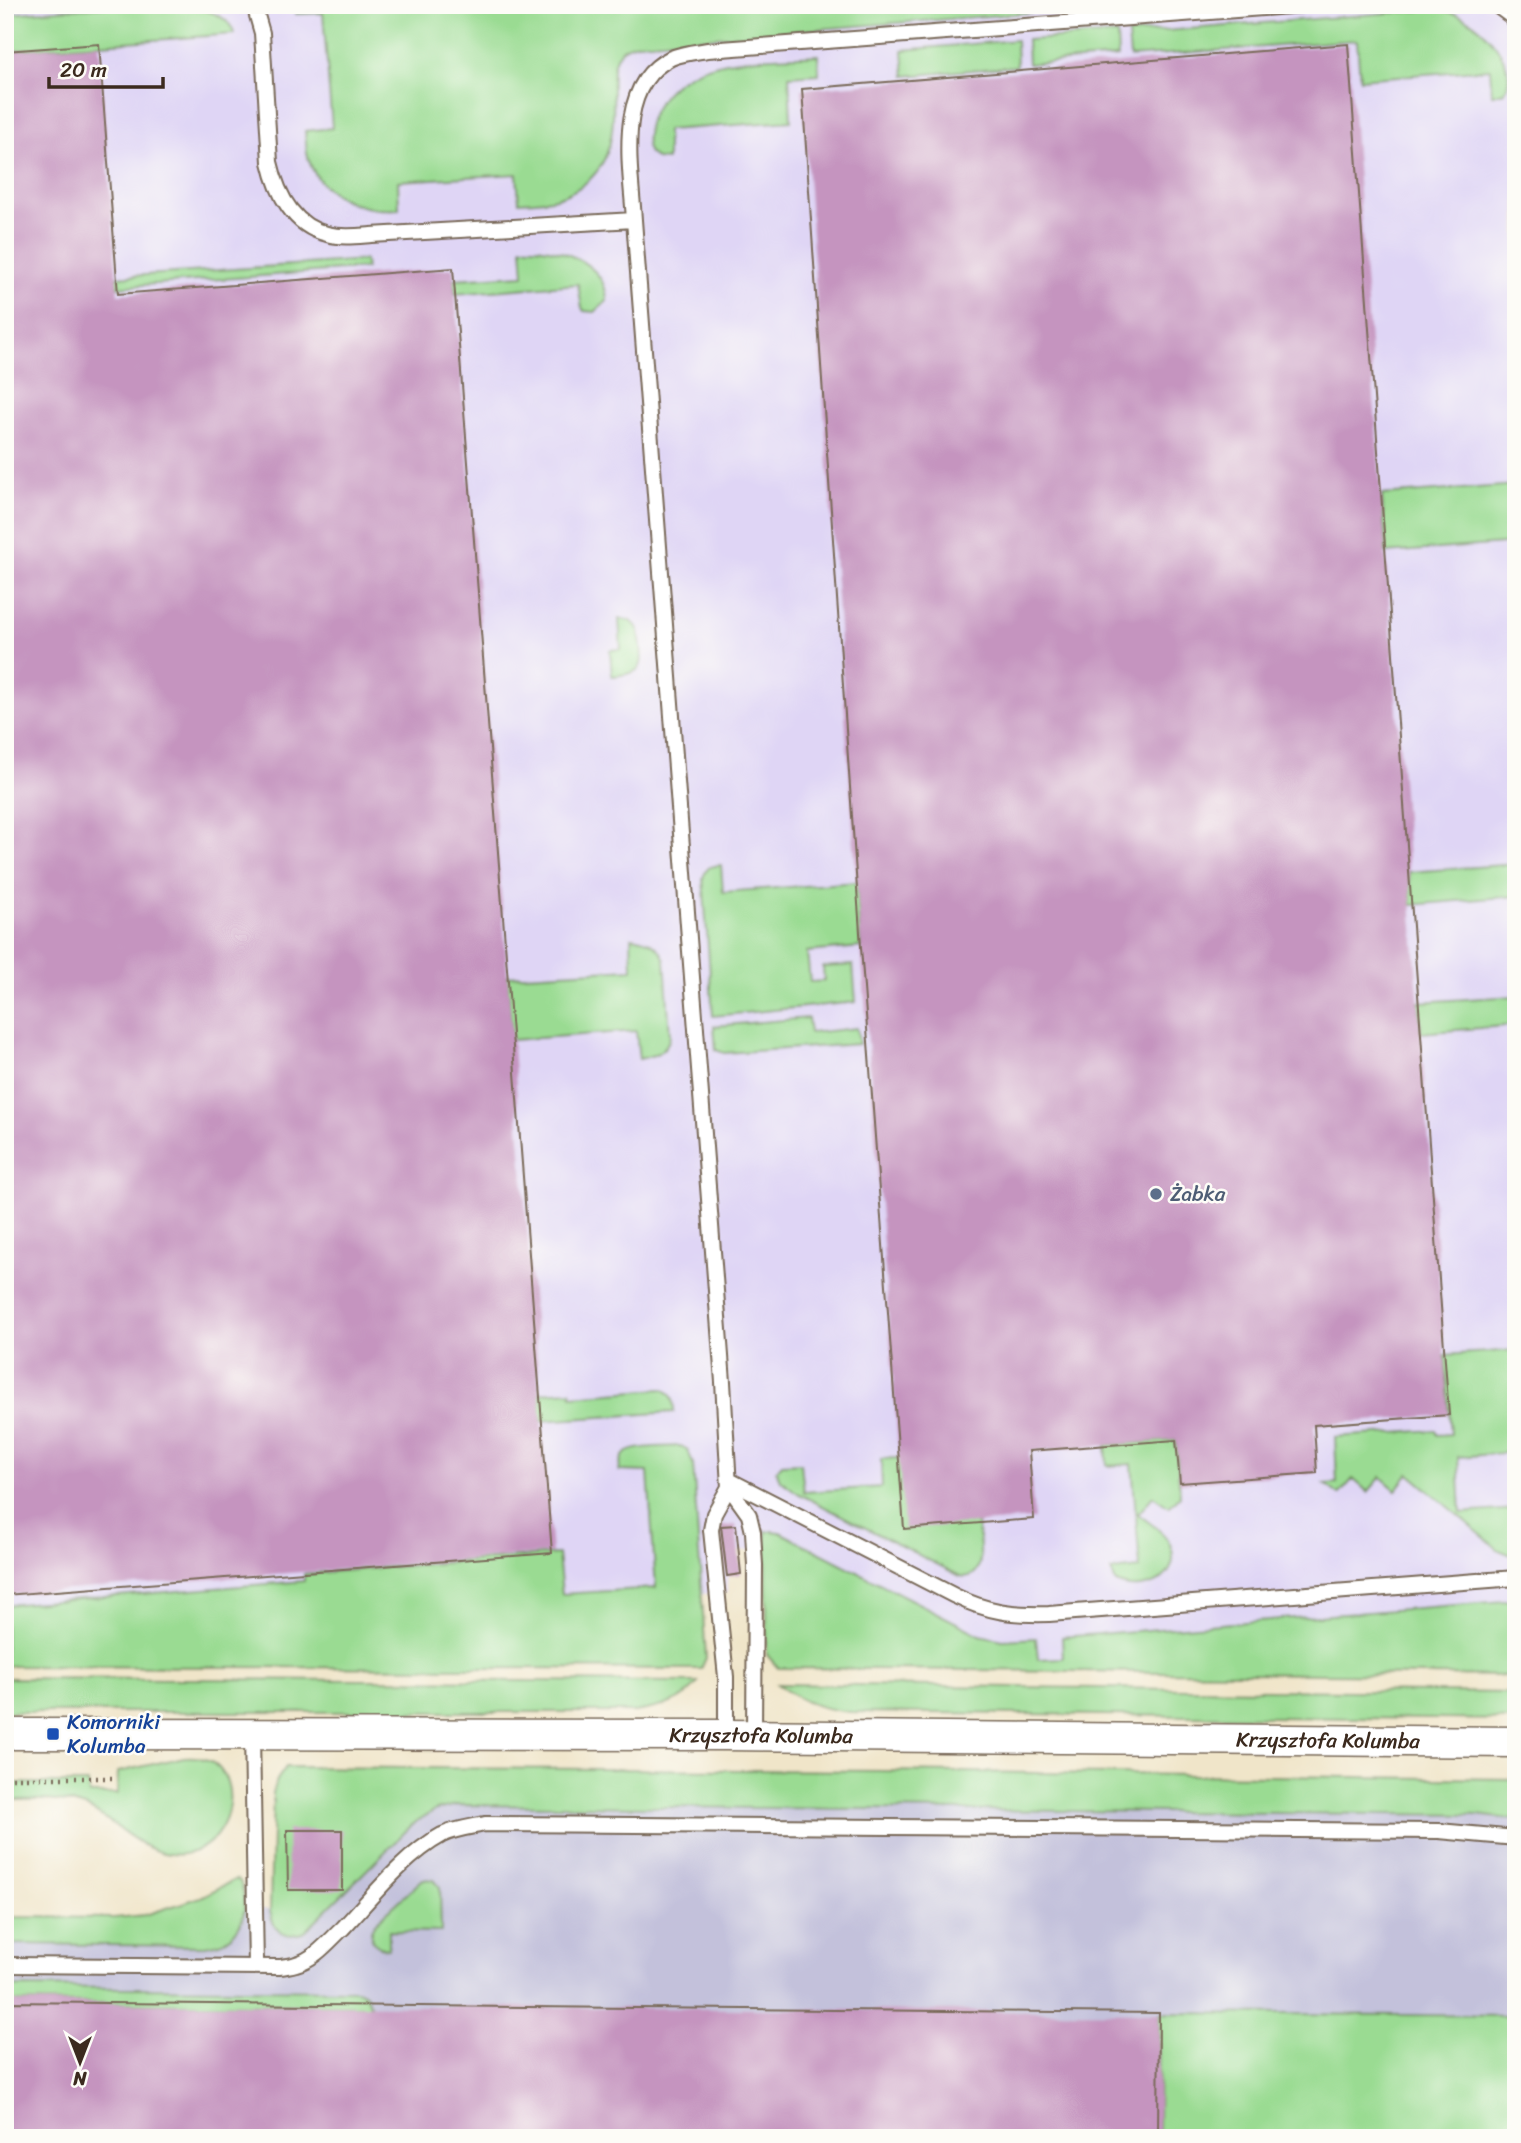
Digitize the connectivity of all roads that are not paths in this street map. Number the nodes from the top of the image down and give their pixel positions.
1 (254, 5) edge
2 (1303, 5) edge
3 (1496, 5) edge
4 (1516, 22) edge
5 (634, 220) junction
6 (729, 1484) junction
7 (1516, 1578) edge
8 (5, 1734) edge
9 (252, 1734) junction
10 (740, 1735) junction
11 (1516, 1742) edge
12 (1516, 1838) edge
13 (5, 1965) edge
14 (256, 1967) junction

1 - 5 lane
2 - 5 lane
3 - 4 lane
5 - 6 lane
6 - 7 lane
6 - 10 lane
6 - 10 lane
8 - 9 street, Krzysztofa Kolumba
9 - 10 street, Krzysztofa Kolumba
9 - 14 lane
10 - 11 street, Krzysztofa Kolumba
12 - 14 lane
13 - 14 lane

